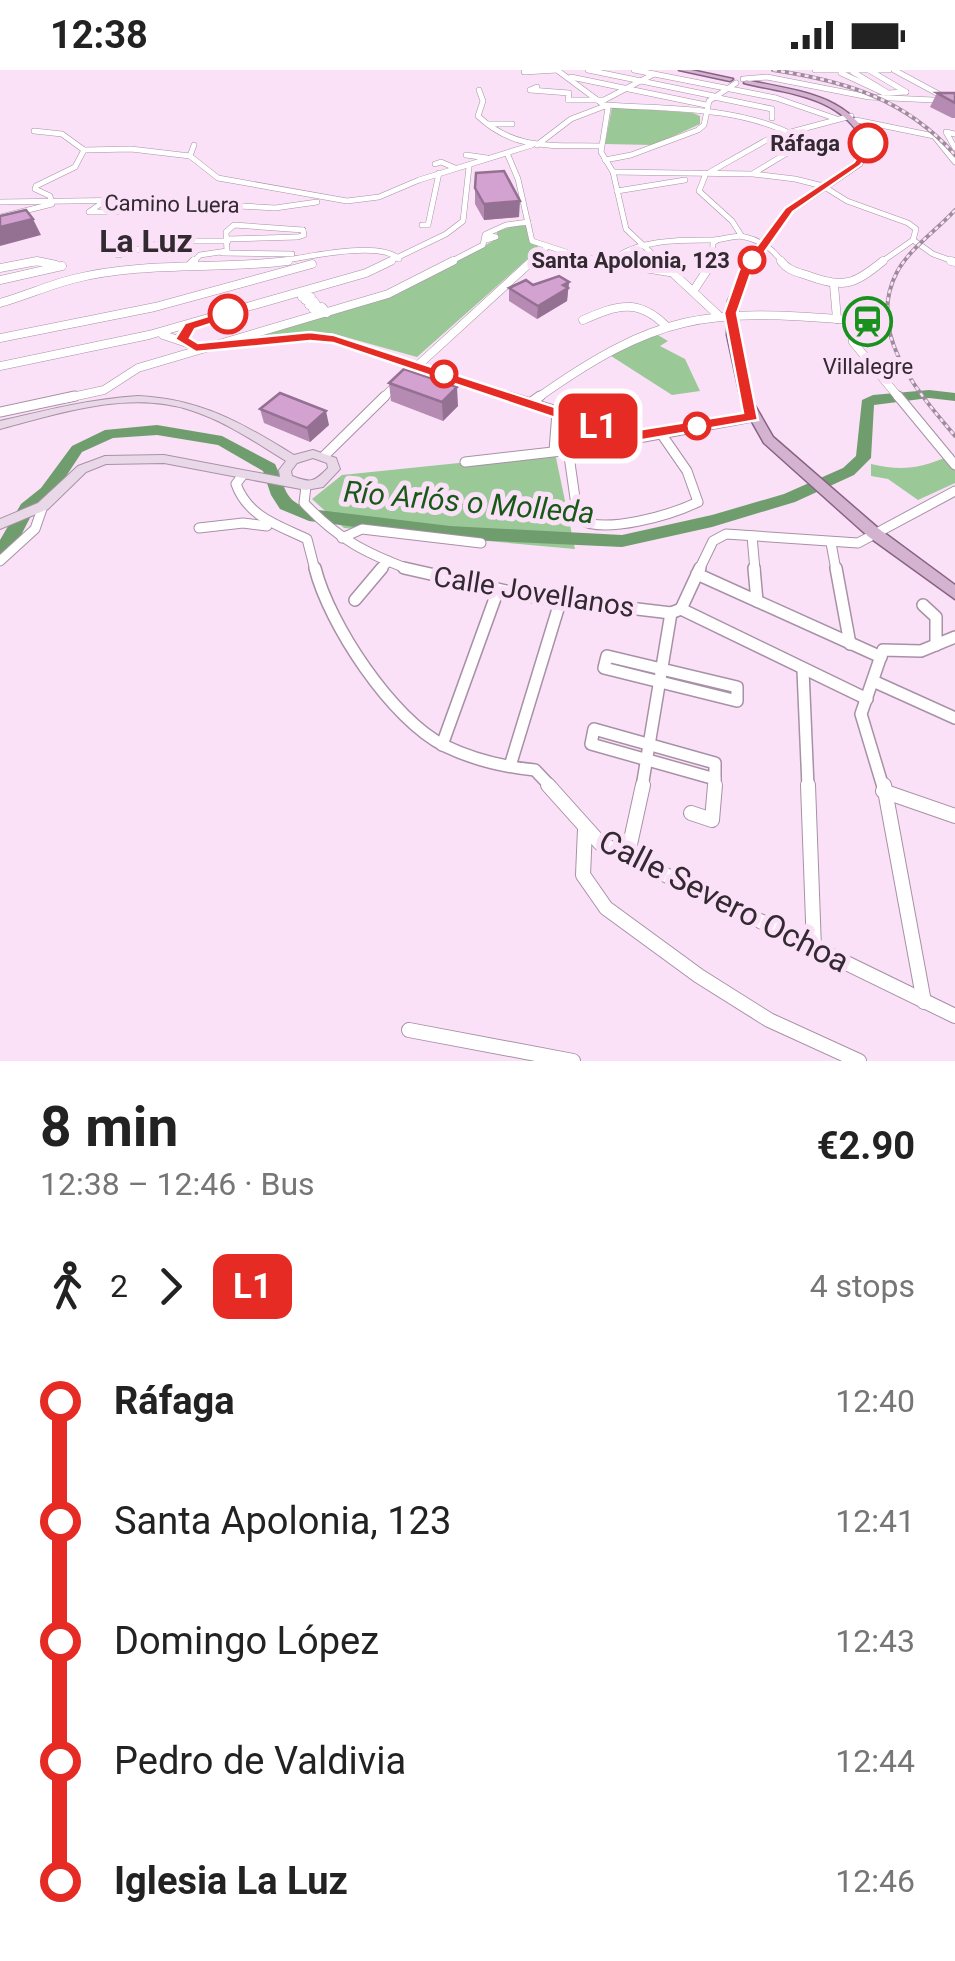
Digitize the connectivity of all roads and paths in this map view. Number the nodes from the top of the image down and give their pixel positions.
1 (557, 70) edge
2 (588, 70) edge
3 (634, 70) edge
4 (662, 70) edge
5 (682, 70) edge
6 (814, 70) edge
7 (869, 70) edge
8 (895, 70) edge
9 (840, 71) edge
10 (852, 71) edge
11 (524, 72) edge
12 (654, 74) junction
13 (565, 76) junction
14 (640, 81) junction
15 (738, 81) junction
16 (537, 87) dead end
17 (626, 88) junction
18 (728, 88) junction
19 (479, 90) dead end
20 (846, 92) junction
21 (706, 94) junction
22 (714, 97) junction
23 (889, 97) junction
24 (906, 97) junction
25 (784, 101) junction
26 (955, 101) edge
27 (692, 102) junction
28 (937, 102) junction
29 (602, 104) junction
30 (706, 106) junction
31 (772, 109) junction
32 (854, 113) junction
33 (704, 114) junction
34 (772, 118) dead end
35 (838, 119) junction
36 (488, 124) junction
37 (512, 124) dead end
38 (34, 131) dead end
39 (792, 132) junction
40 (955, 134) edge
41 (551, 141) junction
42 (194, 145) dead end
43 (534, 145) junction
44 (955, 148) edge
45 (601, 149) junction
46 (84, 150) junction
47 (507, 154) junction
48 (466, 155) dead end
49 (190, 156) junction
50 (493, 159) junction
51 (605, 160) junction
52 (731, 161) junction
53 (955, 162) edge
54 (439, 164) dead end
55 (456, 170) junction
56 (469, 172) junction
57 (613, 172) junction
58 (440, 173) junction
59 (656, 174) junction
60 (752, 174) junction
61 (705, 176) junction
62 (671, 183) junction
63 (822, 186) junction
64 (352, 188) dead end
65 (684, 189) dead end
66 (617, 191) junction
67 (693, 194) dead end
68 (313, 197) junction
69 (702, 198) junction
70 (343, 200) junction
71 (178, 201) junction
72 (0, 202) edge
73 (52, 204) junction
74 (294, 206) junction
75 (88, 214) dead end
76 (0, 217) edge
77 (528, 222) junction
78 (425, 225) dead end
79 (198, 231) dead end
80 (741, 234) junction
81 (207, 238) junction
82 (228, 240) junction
83 (717, 240) junction
84 (913, 240) junction
85 (765, 242) junction
86 (546, 248) junction
87 (645, 248) junction
88 (221, 253) junction
89 (292, 254) dead end
90 (118, 255) dead end
91 (396, 256) junction
92 (320, 257) junction
93 (941, 258) junction
94 (613, 260) junction
95 (955, 262) edge
96 (191, 264) junction
97 (62, 266) junction
98 (0, 268) edge
99 (955, 270) edge
100 (673, 272) junction
101 (72, 279) junction
102 (0, 280) edge
103 (834, 285) junction
104 (694, 290) junction
105 (302, 297) dead end
106 (0, 303) edge
107 (596, 303) dead end
108 (628, 307) junction
109 (607, 310) junction
110 (328, 312) junction
111 (725, 315) junction
112 (837, 318) junction
113 (583, 320) dead end
114 (196, 323) junction
115 (665, 326) junction
116 (144, 336) junction
117 (259, 337) junction
118 (0, 338) edge
119 (182, 339) junction
120 (207, 348) junction
121 (0, 366) edge
122 (417, 366) junction
123 (530, 403) junction
124 (0, 412) edge
125 (557, 412) junction
126 (752, 416) junction
127 (0, 425) edge
128 (615, 431) junction
129 (660, 432) junction
130 (637, 435) junction
131 (614, 443) junction
132 (572, 449) junction
133 (554, 451) junction
134 (324, 456) junction
135 (293, 460) junction
136 (465, 462) dead end
137 (955, 464) edge
138 (242, 476) junction
139 (294, 485) junction
140 (955, 491) edge
141 (39, 509) junction
142 (6, 523) edge
143 (199, 528) dead end
144 (279, 528) junction
145 (874, 534) junction
146 (752, 536) junction
147 (342, 538) junction
148 (831, 543) junction
149 (480, 544) dead end
150 (0, 561) edge
151 (388, 561) junction
152 (697, 574) junction
153 (498, 590) junction
154 (955, 594) edge
155 (560, 598) junction
156 (355, 600) dead end
157 (757, 600) junction
158 (922, 605) dead end
159 (676, 611) junction
160 (950, 620) dead end
161 (936, 626) junction
162 (955, 636) edge
163 (850, 644) junction
164 (936, 644) junction
165 (881, 657) junction
166 (803, 670) junction
167 (662, 676) junction
168 (873, 682) junction
169 (868, 698) junction
170 (955, 718) edge
171 (442, 745) junction
172 (650, 746) junction
173 (648, 762) junction
174 (510, 766) junction
175 (715, 779) junction
176 (883, 792) junction
177 (691, 814) dead end
178 (955, 816) edge
179 (586, 829) junction
180 (627, 858) junction
181 (814, 948) junction
182 (924, 1002) junction
183 (955, 1016) edge
184 (409, 1030) dead end
185 (572, 1061) edge
186 (859, 1061) edge

1 - 11 street
1 - 13 street
2 - 14 street
3 - 12 street
4 - 12 street
5 - 15 main road
6 - 9 street
7 - 8 street
7 - 10 street
7 - 24 street
8 - 26 street
9 - 10 street
9 - 23 street
10 - 24 street
12 - 14 street
12 - 18 street
13 - 17 street
13 - 29 street
14 - 17 street
14 - 21 street
15 - 18 street
15 - 20 street
15 - 32 main road
16 - 29 street
17 - 27 street
17 - 29 street
18 - 22 street
18 - 25 street
19 - 36 street
20 - 23 street
20 - 32 street
21 - 22 street
21 - 27 street
22 - 30 street
22 - 31 street
23 - 24 street
24 - 28 street
24 - 28 street
25 - 31 street
25 - 35 street
26 - 28 street
27 - 30 street
29 - 33 street
29 - 41 street
29 - 45 street
30 - 33 street
31 - 34 street
32 - 35 street
32 - 53 street
32 - 63 main road
33 - 39 street
33 - 51 street
35 - 39 street
36 - 37 street
36 - 43 street
38 - 46 street
39 - 52 street
39 - 60 street
40 - 44 street
41 - 43 street
41 - 45 street
42 - 49 street
43 - 47 street
45 - 51 street
46 - 49 street
46 - 73 street
47 - 50 street
47 - 77 street
48 - 50 street
49 - 68 street
50 - 56 street
51 - 57 street
52 - 60 street
52 - 61 street
54 - 55 street
55 - 56 street
55 - 58 street
56 - 91 street
57 - 59 street
57 - 66 street
58 - 70 street
58 - 78 street
59 - 61 street
59 - 62 street
60 - 61 street
60 - 63 street
61 - 62 street
61 - 69 street
62 - 65 street
62 - 66 street
63 - 84 street
63 - 85 main road
64 - 70 street
66 - 87 street
67 - 69 street
68 - 70 street
68 - 74 street
69 - 80 street
70 - 74 street, Camino Luera
71 - 73 street, Camino Luera
71 - 74 street, Camino Luera
71 - 75 street
72 - 73 street, Camino Luera
73 - 76 street
77 - 86 street
77 - 110 street
79 - 81 street
80 - 83 street
80 - 85 street
81 - 82 street
81 - 90 street
82 - 82 street
82 - 88 street
83 - 87 street
83 - 104 street
84 - 93 street
84 - 103 street
85 - 103 street
85 - 111 main road
86 - 94 street
86 - 122 street
87 - 94 street
87 - 100 street
88 - 89 street
88 - 96 street
91 - 92 street
91 - 114 street
92 - 96 street
92 - 118 street
93 - 95 street
93 - 99 street
94 - 100 street
96 - 101 street
97 - 98 street
97 - 101 street
97 - 102 street
100 - 104 street
101 - 106 street
103 - 112 street
104 - 111 street
105 - 110 street
107 - 109 street
108 - 109 street
108 - 115 street
108 - 115 street
109 - 113 street
110 - 117 street
111 - 112 street
111 - 115 street
111 - 126 main road
112 - 137 street
114 - 116 street
114 - 119 street
115 - 123 street
116 - 119 street
116 - 121 street
117 - 120 street
117 - 122 street
119 - 120 street
120 - 124 street
122 - 123 street
122 - 134 street
123 - 125 street
125 - 128 street
125 - 133 street
126 - 129 street
126 - 145 main road
127 - 135 street
128 - 130 street
128 - 131 street
129 - 130 street
129 - 132 street
130 - 131 street
131 - 132 street
132 - 133 street
133 - 136 street
134 - 135 street
134 - 139 street
135 - 139 street
138 - 139 street
138 - 141 street
138 - 144 street
139 - 147 street, Calle Jovellanos
140 - 145 street
141 - 142 street
141 - 150 street
143 - 144 street
144 - 171 street
145 - 148 street
145 - 154 main road
146 - 148 street
146 - 152 street
146 - 157 street
147 - 149 street
147 - 151 street, Calle Jovellanos
148 - 163 street
151 - 153 street, Calle Jovellanos
151 - 156 street
152 - 157 street
152 - 159 street
153 - 155 street, Calle Jovellanos
153 - 171 street
155 - 159 street, Calle Jovellanos
155 - 174 street
157 - 163 street
158 - 161 street
159 - 166 street, Calle Jovellanos
159 - 167 street
160 - 161 street
161 - 164 street
162 - 164 street
163 - 165 street
164 - 165 street
165 - 168 street
166 - 169 street, Calle Jovellanos
166 - 181 street
167 - 167 street
167 - 172 street
168 - 169 street
168 - 170 street
169 - 176 street
171 - 174 street, Calle Severo Ochoa
172 - 173 street
172 - 173 street
172 - 175 street
173 - 175 street
173 - 180 street
174 - 179 street, Calle Severo Ochoa
175 - 177 street
176 - 178 street
176 - 182 street
179 - 180 street, Calle Severo Ochoa
179 - 186 street
180 - 181 street, Calle Severo Ochoa
181 - 182 street, Calle Severo Ochoa
182 - 183 street, Calle Severo Ochoa
184 - 185 street

